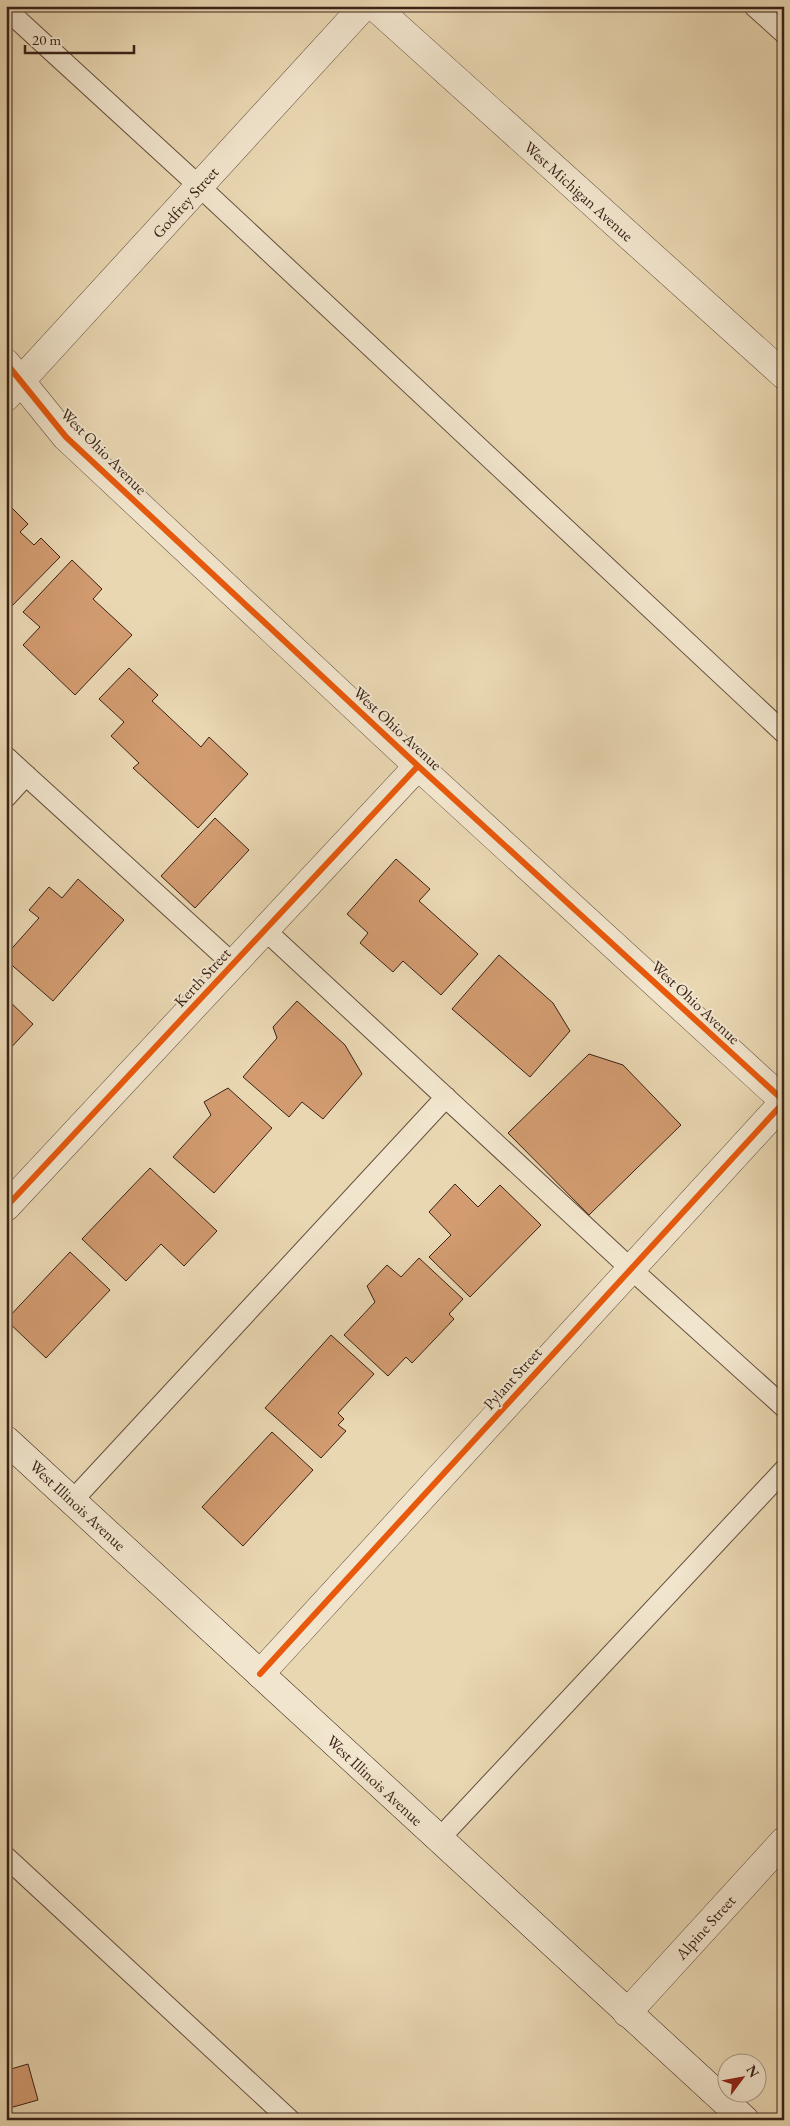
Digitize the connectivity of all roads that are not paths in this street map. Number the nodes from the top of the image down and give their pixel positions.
1 (364, 6) edge
2 (374, 6) edge
3 (754, 6) edge
4 (6, 9) edge
5 (784, 33) edge
6 (199, 186) junction
7 (784, 375) edge
8 (11, 380) edge
9 (784, 733) edge
10 (6, 756) edge
11 (418, 766) junction
12 (26, 775) junction
13 (6, 796) edge
14 (265, 930) junction
15 (233, 964) junction
16 (446, 1097) junction
17 (784, 1101) edge
18 (6, 1207) edge
19 (631, 1269) junction
20 (784, 1407) edge
21 (6, 1440) edge
22 (784, 1470) edge
23 (72, 1501) junction
24 (260, 1674) junction
25 (439, 1839) junction
26 (784, 1841) edge
27 (6, 1857) edge
28 (627, 2013) junction
29 (290, 2120) edge
30 (745, 2120) edge

1 - 6 street, Godfrey Street
2 - 7 street, West Michigan Avenue
3 - 5 lane
4 - 6 lane
6 - 8 street, Godfrey Street
6 - 9 lane
8 - 11 street, West Ohio Avenue
10 - 12 lane
11 - 14 street, Kerth Street
11 - 17 street, West Ohio Avenue
12 - 13 lane
12 - 15 lane
14 - 15 street, Kerth Street
14 - 16 lane
15 - 18 street, Kerth Street
16 - 19 lane
16 - 23 lane
17 - 19 street, Pylant Street
19 - 20 lane
19 - 24 street, Pylant Street
21 - 23 street, West Illinois Avenue
22 - 25 lane
23 - 24 street, West Illinois Avenue
24 - 25 street, West Illinois Avenue
25 - 28 street, West Illinois Avenue
26 - 28 street, Alpine Street
27 - 29 lane
28 - 30 street, West Illinois Avenue

